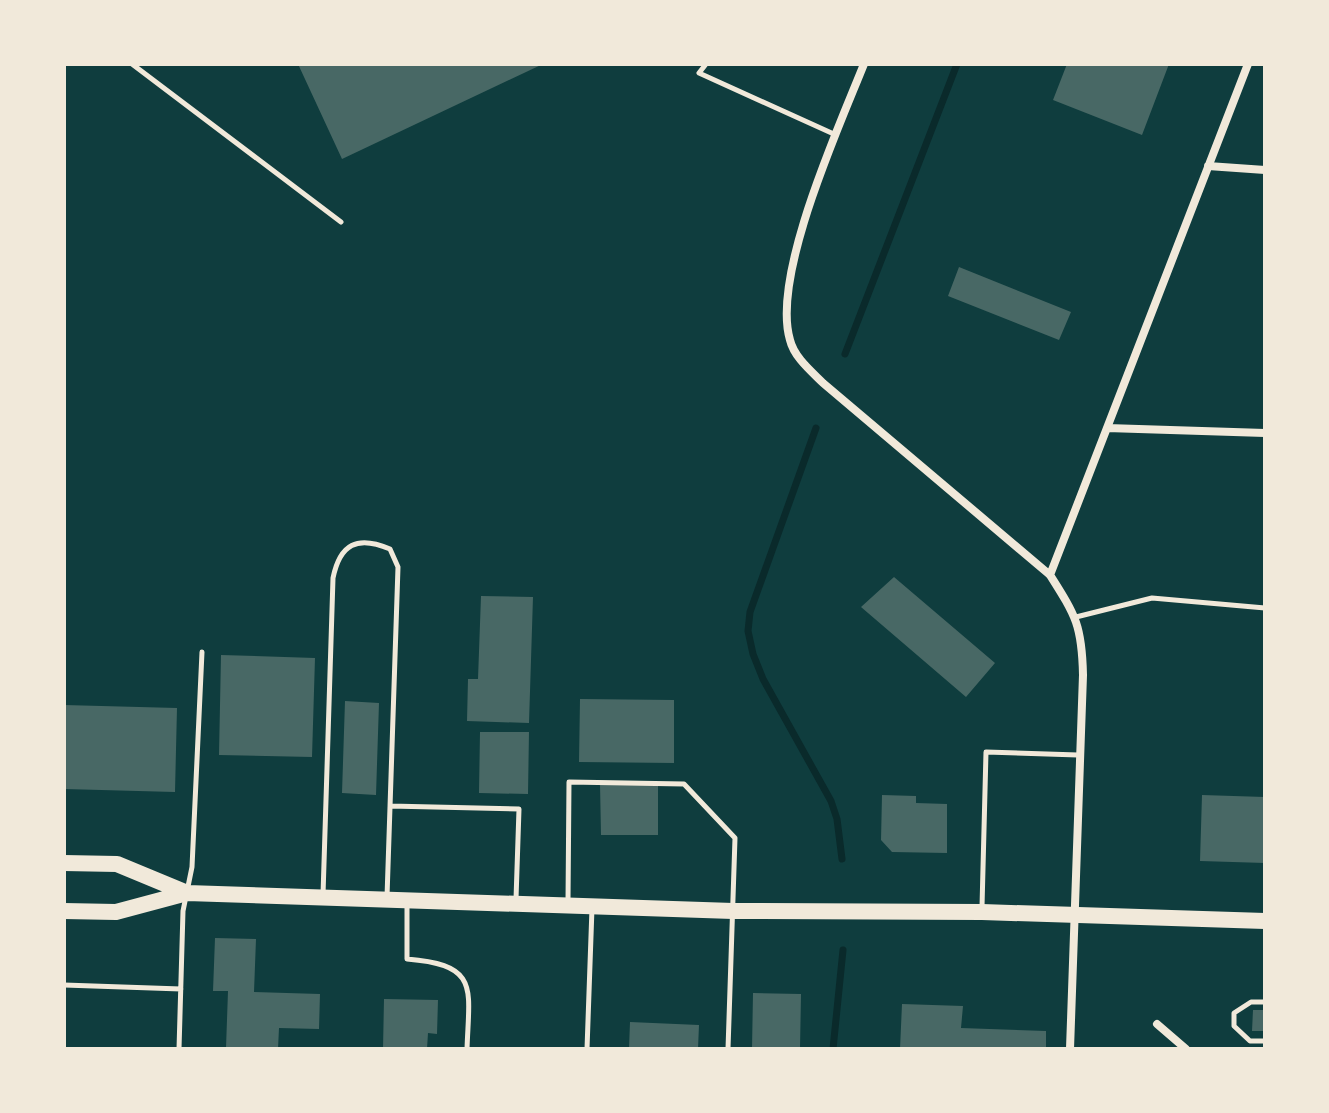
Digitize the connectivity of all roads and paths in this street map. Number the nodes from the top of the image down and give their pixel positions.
1 (132, 64) edge
2 (706, 64) edge
3 (864, 64) edge
4 (1248, 64) edge
5 (836, 135) junction
6 (1208, 166) junction
7 (1265, 170) edge
8 (341, 222) dead end
9 (1107, 428) junction
10 (1265, 433) edge
11 (1050, 575) junction
12 (1265, 608) edge
13 (1076, 617) junction
14 (202, 652) dead end
15 (1078, 755) junction
16 (390, 806) junction
17 (64, 863) edge
18 (187, 893) junction
19 (323, 899) junction
20 (387, 902) junction
21 (407, 902) junction
22 (516, 905) junction
23 (568, 906) junction
24 (592, 907) junction
25 (64, 911) edge
26 (733, 911) junction
27 (982, 912) junction
28 (1073, 916) junction
29 (1265, 921) edge
30 (64, 985) edge
31 (181, 989) junction
32 (1265, 1002) edge
33 (1157, 1024) dead end
34 (1265, 1041) edge
35 (179, 1049) edge
36 (467, 1049) edge
37 (587, 1049) edge
38 (728, 1049) edge
39 (1070, 1049) edge
40 (1186, 1049) edge

1 - 8 lane
2 - 5 lane
3 - 5 street
4 - 6 street
5 - 11 street
6 - 7 street
6 - 9 street
9 - 10 street
9 - 11 street
11 - 13 street
12 - 13 lane
13 - 15 street
14 - 18 lane
15 - 27 lane
15 - 28 street
16 - 19 lane
16 - 20 lane
16 - 22 lane
17 - 18 highway
18 - 19 highway
18 - 25 highway
18 - 31 lane
19 - 20 highway
20 - 21 highway
21 - 22 highway
21 - 36 lane
22 - 23 highway
23 - 24 highway
23 - 26 lane
24 - 26 highway
24 - 37 lane
26 - 27 highway
26 - 38 lane
27 - 28 highway
28 - 29 highway
28 - 39 street
30 - 31 lane
31 - 35 lane
32 - 34 lane
33 - 40 street

